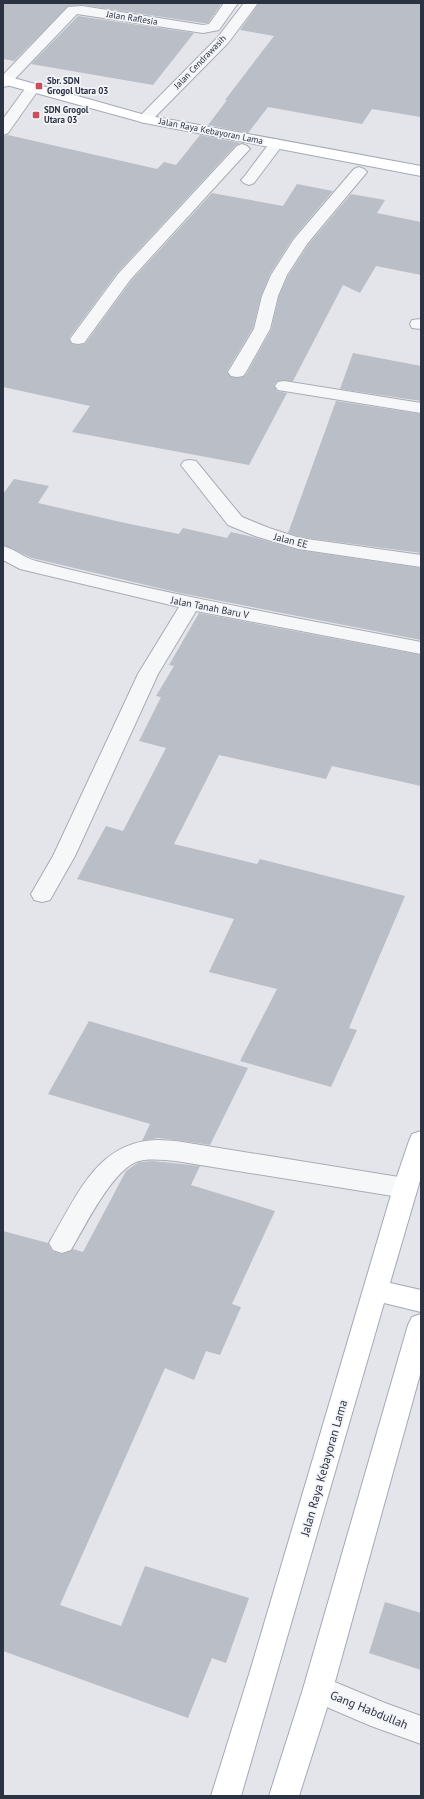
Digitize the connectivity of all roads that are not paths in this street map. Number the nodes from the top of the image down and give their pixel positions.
1 (231, 3) edge
2 (251, 3) edge
3 (4, 84) edge
4 (28, 94) junction
5 (113, 111) junction
6 (145, 119) junction
7 (100, 120) junction
8 (3, 130) edge
9 (246, 144) junction
10 (272, 149) junction
11 (421, 171) edge
12 (359, 172) junction
13 (249, 180) dead end
14 (421, 184) edge
15 (78, 339) dead end
16 (237, 372) dead end
17 (284, 386) dead end
18 (421, 408) edge
19 (190, 465) dead end
20 (3, 552) edge
21 (421, 561) edge
22 (191, 603) junction
23 (421, 648) edge
24 (42, 894) dead end
25 (421, 1141) edge
26 (405, 1188) junction
27 (62, 1243) dead end
28 (376, 1290) junction
29 (421, 1301) edge
30 (421, 1325) edge
31 (318, 1689) junction
32 (421, 1730) edge
33 (226, 1796) edge
34 (284, 1796) edge

1 - 3 street, Jalan Raflesia
2 - 6 street, Jalan Cendrawasih
3 - 4 main road, Jalan Raya Kebayoran Lama
4 - 5 main road, Jalan Raya Kebayoran Lama
4 - 7 main road, Jalan Raya Kebayoran Lama
4 - 8 street
5 - 6 main road, Jalan Raya Kebayoran Lama
5 - 7 main road
6 - 9 main road, Jalan Raya Kebayoran Lama
7 - 9 main road, Jalan Raya Kebayoran Lama
9 - 10 main road, Jalan Raya Kebayoran Lama
9 - 15 street
10 - 11 main road, Jalan Raya Kebayoran Lama
10 - 12 main road, Jalan Raya Kebayoran Lama
10 - 13 street
12 - 14 main road, Jalan Raya Kebayoran Lama
12 - 16 street
17 - 18 street
19 - 21 street, Jalan EE
20 - 22 street, Jalan Tanah Baru V
22 - 23 street, Jalan Tanah Baru V
22 - 24 street
25 - 26 main road, Jalan Raya Kebayoran Lama
26 - 27 street
26 - 28 main road, Jalan Raya Kebayoran Lama
28 - 29 main road
28 - 33 main road, Jalan Raya Kebayoran Lama
30 - 31 main road
31 - 32 street, Gang Habdullah
31 - 34 main road

